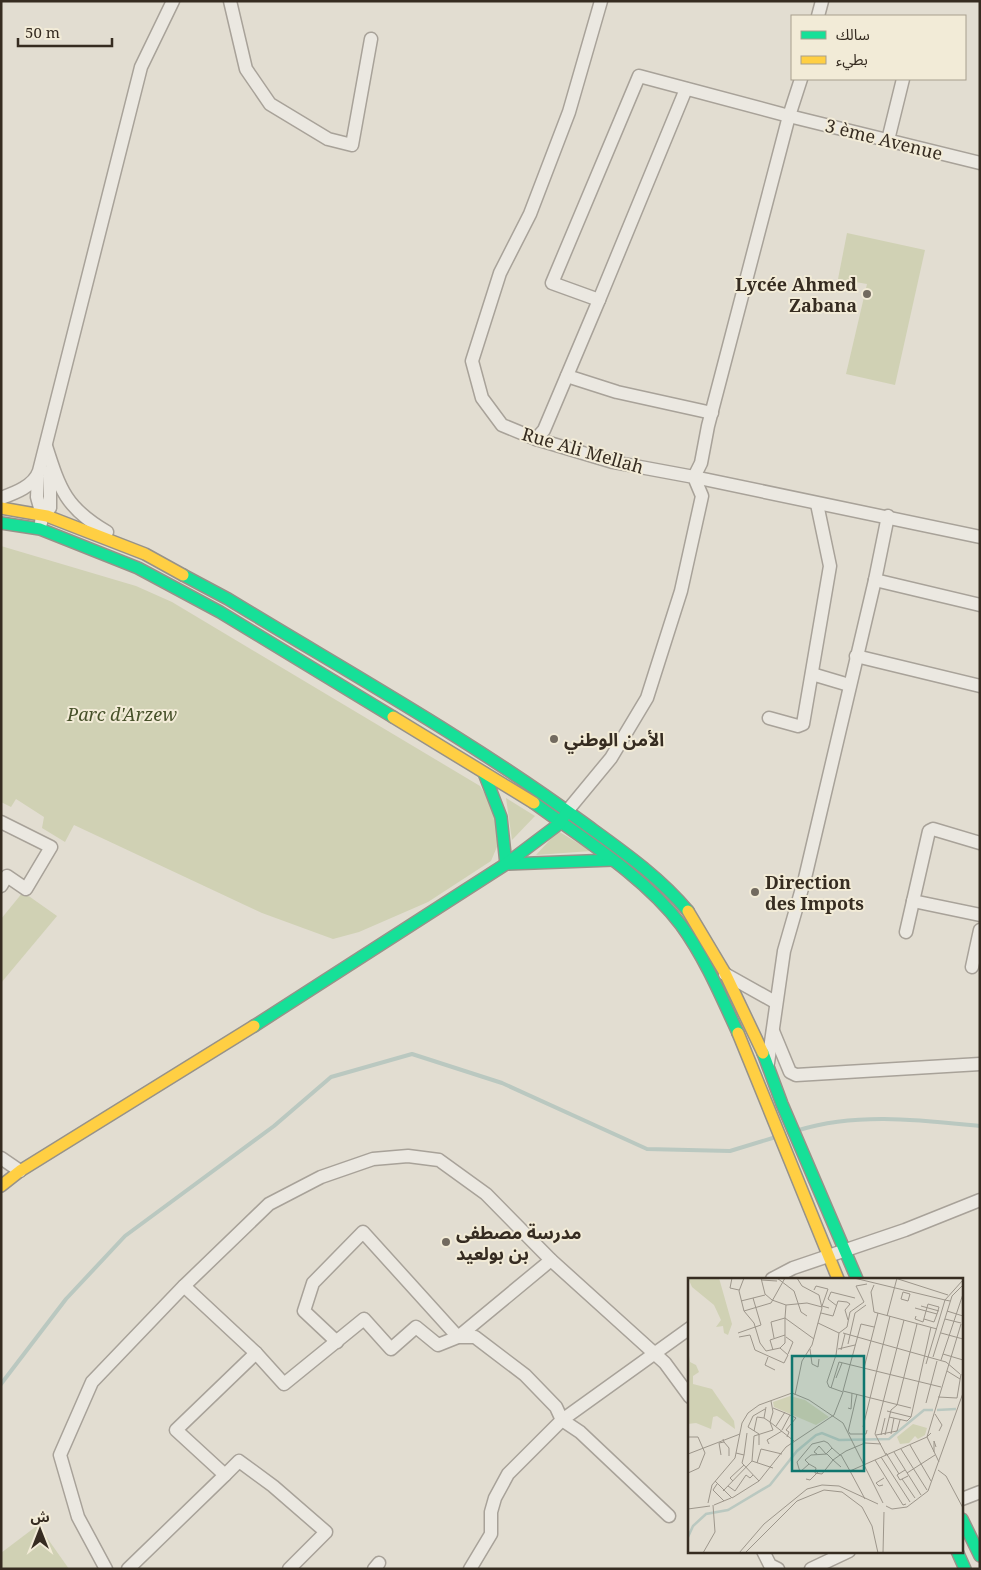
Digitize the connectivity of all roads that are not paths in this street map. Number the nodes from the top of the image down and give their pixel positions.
1 (172, 1) edge
2 (230, 1) edge
3 (601, 1) edge
4 (822, 1) edge
5 (818, 15) edge
6 (371, 38) dead end
7 (801, 80) edge
8 (903, 80) edge
9 (686, 89) junction
10 (788, 116) junction
11 (888, 140) junction
12 (979, 160) edge
13 (599, 300) junction
14 (567, 376) junction
15 (712, 413) junction
16 (536, 439) junction
17 (46, 446) junction
18 (38, 476) junction
19 (694, 477) junction
20 (1, 498) edge
21 (817, 504) junction
22 (1, 508) edge
23 (42, 515) junction
24 (888, 516) junction
25 (1, 523) edge
26 (40, 529) junction
27 (980, 537) edge
28 (145, 554) junction
29 (875, 580) junction
30 (980, 604) edge
31 (856, 656) junction
32 (812, 674) junction
33 (849, 685) junction
34 (980, 686) edge
35 (769, 718) dead end
36 (482, 771) junction
37 (568, 810) junction
38 (1, 822) edge
39 (561, 822) junction
40 (980, 843) edge
41 (613, 860) junction
42 (506, 864) junction
43 (1, 886) edge
44 (913, 901) junction
45 (980, 915) edge
46 (980, 930) edge
47 (906, 932) dead end
48 (972, 968) dead end
49 (725, 973) junction
50 (775, 1002) junction
51 (772, 1028) junction
52 (768, 1064) junction
53 (980, 1064) edge
54 (1, 1158) edge
55 (20, 1171) junction
56 (1, 1186) edge
57 (980, 1200) edge
58 (844, 1249) junction
59 (828, 1255) junction
60 (551, 1260) junction
61 (774, 1278) edge
62 (838, 1278) edge
63 (857, 1278) edge
64 (184, 1286) junction
65 (688, 1329) edge
66 (458, 1337) junction
67 (337, 1342) junction
68 (256, 1353) junction
69 (653, 1353) junction
70 (688, 1394) edge
71 (562, 1420) junction
72 (225, 1475) junction
73 (980, 1492) edge
74 (964, 1498) edge
75 (669, 1516) dead end
76 (964, 1523) edge
77 (764, 1552) edge
78 (847, 1552) edge
79 (957, 1552) edge
80 (980, 1556) edge
81 (106, 1569) edge
82 (128, 1569) edge
83 (289, 1569) edge
84 (470, 1569) edge
85 (778, 1569) edge
86 (811, 1569) edge
87 (965, 1569) edge

1 - 17 street
2 - 6 street
3 - 16 street, Rue Ali Mellah
4 - 5 street
7 - 10 street
8 - 11 street
9 - 10 street, 3 ème Avenue
9 - 13 street
9 - 13 street, 3 ème Avenue
10 - 11 street, 3 ème Avenue
10 - 15 street
11 - 12 street, 3 ème Avenue
13 - 14 street
14 - 15 street
14 - 16 street
15 - 19 street
16 - 19 street, Rue Ali Mellah
17 - 18 street
17 - 23 street
17 - 28 street
18 - 20 street
18 - 23 street
19 - 21 street, Rue Ali Mellah
19 - 37 street
21 - 24 street, Rue Ali Mellah
21 - 32 street
22 - 23 main road
23 - 26 street
23 - 28 main road
24 - 27 street, Rue Ali Mellah
24 - 29 street
25 - 26 main road
26 - 36 main road
28 - 37 main road
29 - 30 street
29 - 31 street
31 - 33 street
31 - 34 street
32 - 33 street
32 - 35 street
33 - 50 street
36 - 39 main road
36 - 42 main road
37 - 39 main road
37 - 49 main road
38 - 43 street
39 - 41 main road
39 - 42 main road
40 - 44 street
41 - 42 main road
41 - 59 main road
42 - 55 main road
44 - 45 street
44 - 47 street
46 - 48 street
49 - 50 street
49 - 52 main road
50 - 51 street
51 - 52 street
51 - 53 street
52 - 58 main road
54 - 55 street
55 - 56 main road
57 - 58 street
58 - 59 street
58 - 63 main road
59 - 61 street
59 - 62 main road
60 - 64 street
60 - 66 street
60 - 69 street
64 - 68 street
64 - 81 street
65 - 69 street
66 - 67 street
66 - 67 street
66 - 71 street
67 - 68 street
68 - 72 street
69 - 70 street
69 - 71 street
71 - 75 street
71 - 84 street
72 - 82 street
72 - 83 street
73 - 74 street
76 - 80 main road
77 - 85 street
78 - 86 street
79 - 87 main road

